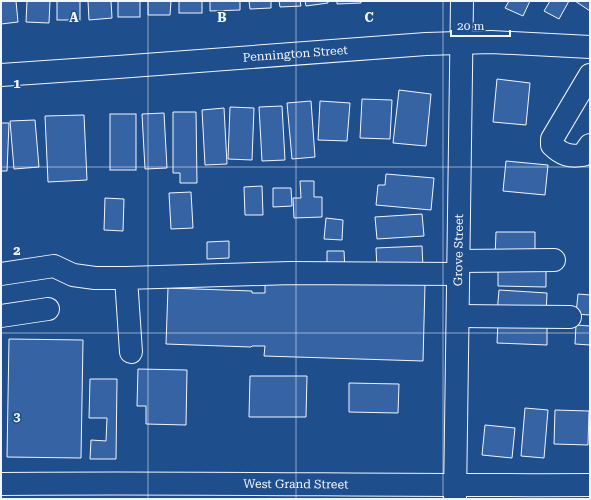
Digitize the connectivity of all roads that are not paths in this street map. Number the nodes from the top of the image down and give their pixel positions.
1 (462, 1) edge
2 (461, 44) junction
3 (590, 47) edge
4 (1, 75) edge
5 (590, 75) edge
6 (590, 145) edge
7 (554, 260) dead end
8 (458, 268) junction
9 (1, 274) edge
10 (126, 278) junction
11 (48, 309) dead end
12 (1, 316) edge
13 (458, 316) junction
14 (570, 317) dead end
15 (131, 352) dead end
16 (1, 484) edge
17 (590, 485) edge
18 (123, 491) edge
19 (214, 491) edge
20 (455, 492) edge

1 - 2 street, Grove Street
2 - 3 street, Pennington Street
2 - 4 street, Pennington Street
2 - 8 street, Grove Street
5 - 6 street
7 - 8 street
8 - 10 street
8 - 13 street, Grove Street
9 - 10 street
10 - 15 street
11 - 12 street
13 - 14 street
13 - 20 street, Grove Street
16 - 18 street, West Grand Street
17 - 20 street, West Grand Street
18 - 19 street, West Grand Street
19 - 20 street, West Grand Street

